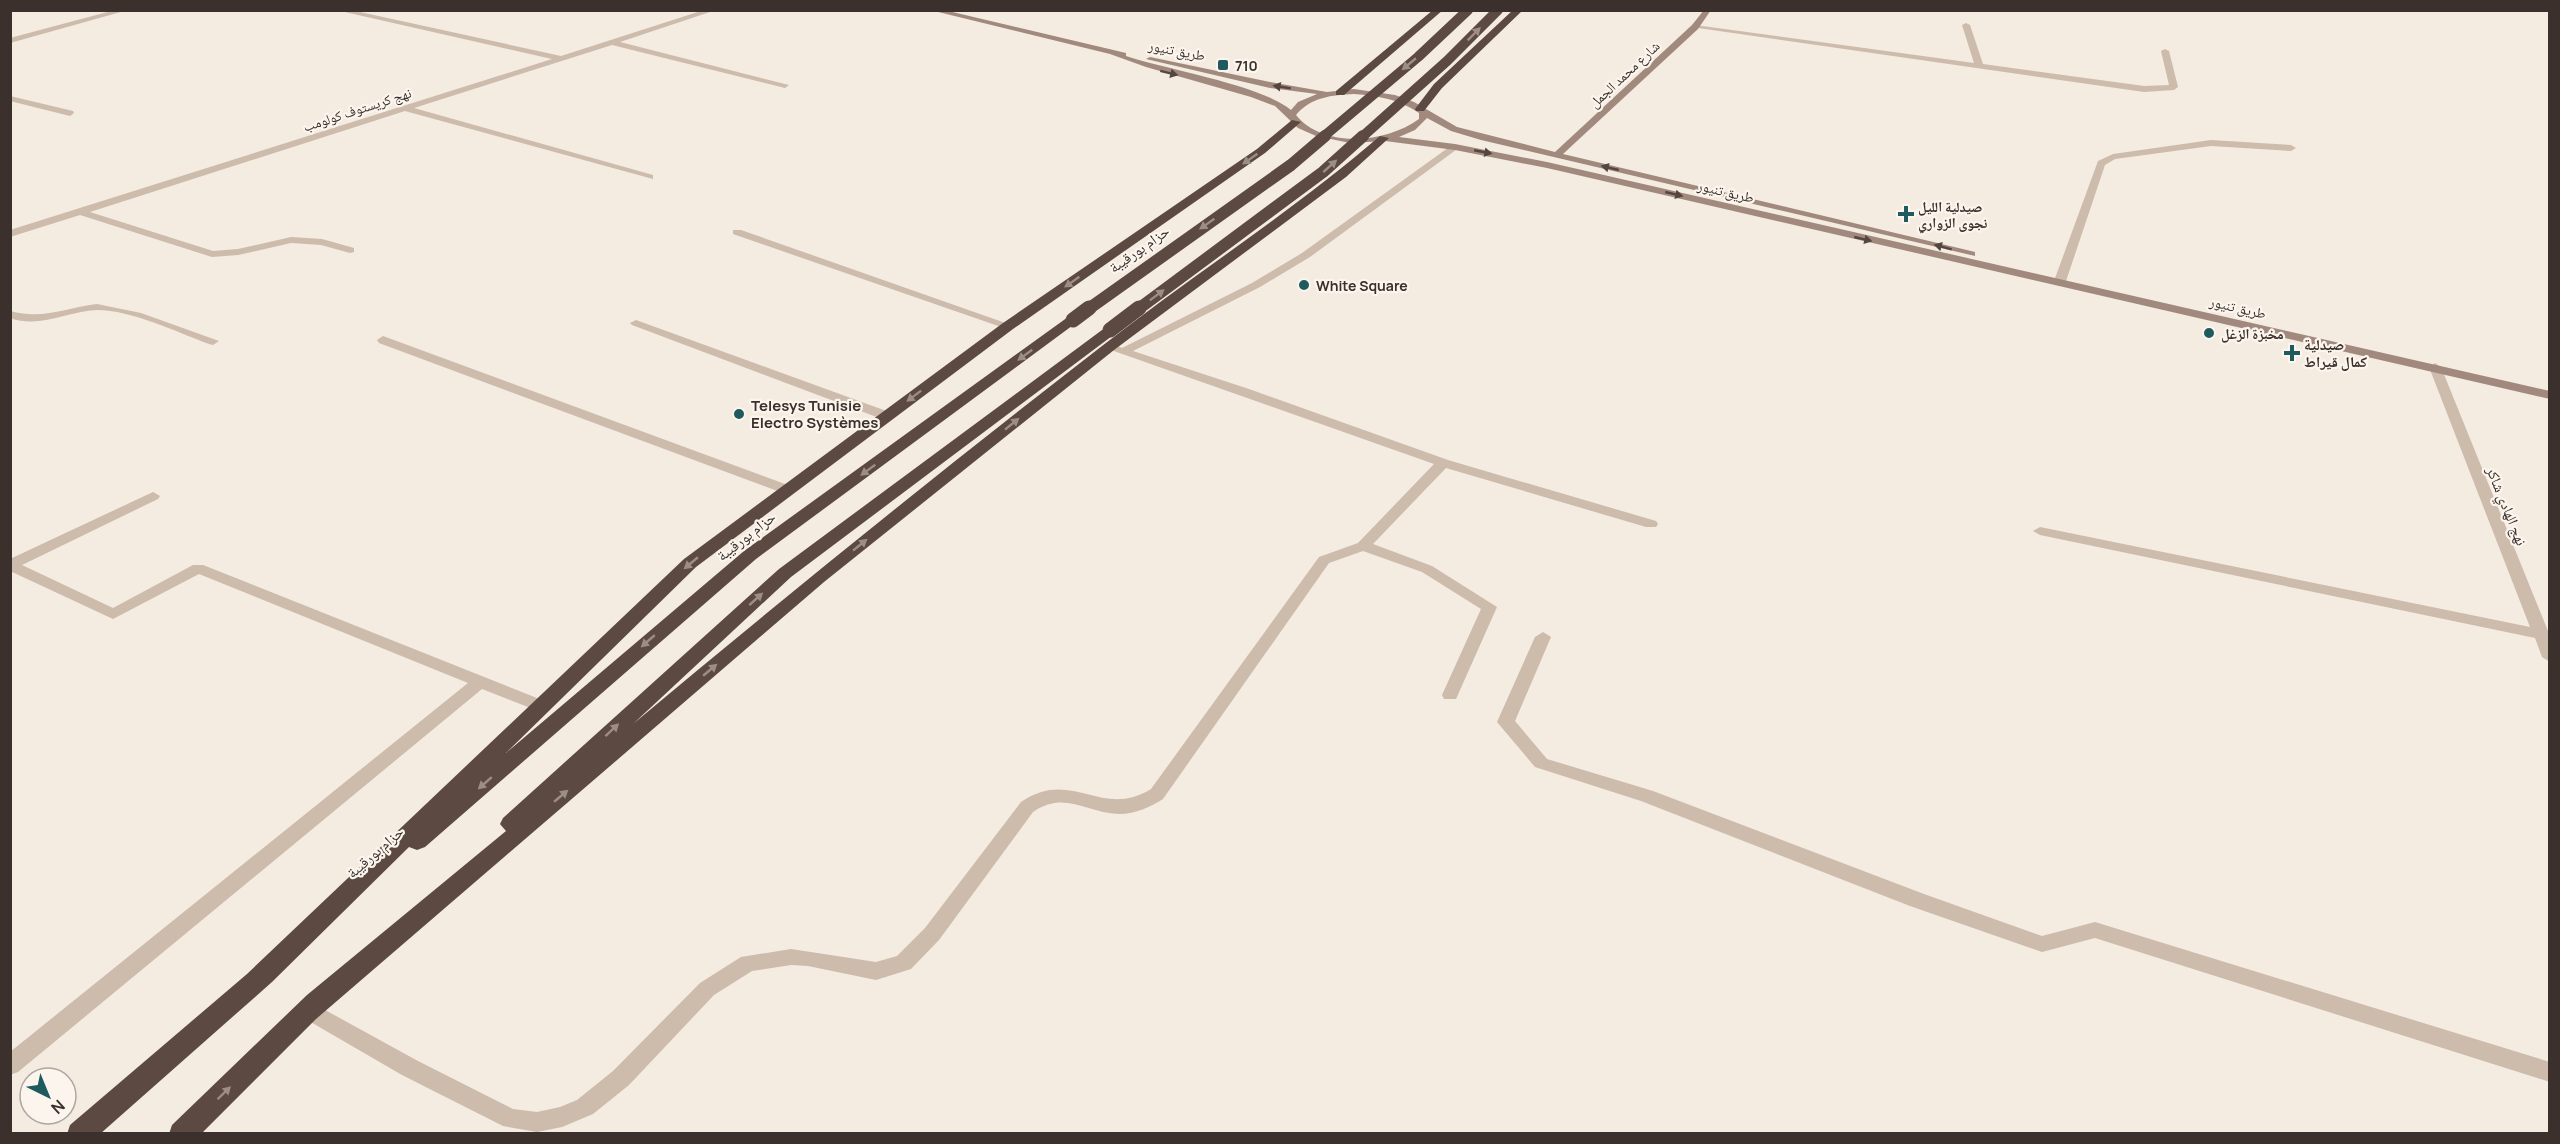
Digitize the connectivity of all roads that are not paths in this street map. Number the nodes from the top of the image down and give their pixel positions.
1 (125, 10) edge
2 (339, 10) edge
3 (712, 10) edge
4 (933, 10) edge
5 (1439, 10) edge
6 (1468, 10) edge
7 (1498, 10) edge
8 (1519, 10) edge
9 (1708, 10) edge
10 (1966, 26) dead end
11 (1695, 27) junction
12 (10, 41) edge
13 (609, 42) junction
14 (2165, 51) dead end
15 (1114, 54) junction
16 (560, 58) junction
17 (1979, 65) junction
18 (785, 86) dead end
19 (1340, 93) junction
20 (10, 98) edge
21 (404, 108) junction
22 (1421, 111) junction
23 (70, 113) dead end
24 (1294, 119) junction
25 (1384, 138) junction
26 (1455, 147) junction
27 (2292, 148) dead end
28 (1557, 155) junction
29 (650, 177) dead end
30 (81, 212) junction
31 (737, 232) dead end
32 (10, 234) edge
33 (350, 250) dead end
34 (2060, 281) junction
35 (10, 314) edge
36 (636, 322) dead end
37 (1008, 326) junction
38 (383, 340) dead end
39 (213, 341) dead end
40 (1114, 343) junction
41 (2435, 367) junction
42 (2550, 395) edge
43 (887, 416) junction
44 (1443, 463) junction
45 (788, 490) junction
46 (153, 496) dead end
47 (1651, 524) dead end
48 (2040, 531) dead end
49 (1363, 546) junction
50 (10, 565) edge
51 (2540, 634) junction
52 (1543, 637) dead end
53 (2550, 657) edge
54 (480, 682) junction
55 (1450, 695) dead end
56 (541, 706) junction
57 (254, 983) junction
58 (309, 1011) junction
59 (10, 1065) edge
60 (2550, 1072) edge
61 (80, 1134) edge
62 (182, 1134) edge

1 - 12 street
2 - 16 street
3 - 13 street, نهج كريستوف كولومب
4 - 15 main road, طريق تنيور
5 - 19 highway
6 -> 57 highway, حزام بورقيبة, bridge
40 -> 7 highway, bridge
8 - 22 highway
9 - 11 main road, شارع محمد الجمل
10 - 17 street
11 - 17 street
11 - 28 main road, شارع محمد الجمل
13 - 16 street, نهج كريستوف كولومب
13 - 18 street
14 - 17 street
19 -> 15 main road, طريق تنيور
15 -> 24 main road, طريق تنيور
16 - 21 street, نهج كريستوف كولومب
19 - 22 main road, طريق تنيور
19 - 24 main road
20 - 23 street
21 - 29 street
21 - 30 street, نهج كريستوف كولومب
22 - 25 main road
22 - 28 main road, طريق تنيور
24 - 25 main road, طريق تنيور
24 -> 37 highway
25 - 26 main road, طريق تنيور
25 - 40 highway
26 -> 34 main road, طريق تنيور
26 - 40 street
27 - 34 street
34 -> 28 main road, طريق تنيور
30 - 32 street, نهج كريستوف كولومب
30 - 33 street
31 - 37 street
34 - 41 main road, طريق تنيور
35 - 39 street
36 - 43 street
37 -> 43 highway
38 - 45 street
40 - 44 street
58 -> 40 highway
41 - 42 main road, طريق تنيور
41 - 51 street, نهج الهادي شاكر
43 - 45 highway
44 - 47 street
44 - 49 street
45 -> 56 highway
46 - 50 street
48 - 51 street
49 - 55 street
49 - 58 street
50 - 54 street
51 - 53 street, نهج الهادي شاكر
52 - 60 street
54 - 56 street
54 - 59 street
56 - 57 highway
57 - 61 highway, حزام بورقيبة
62 -> 58 highway

